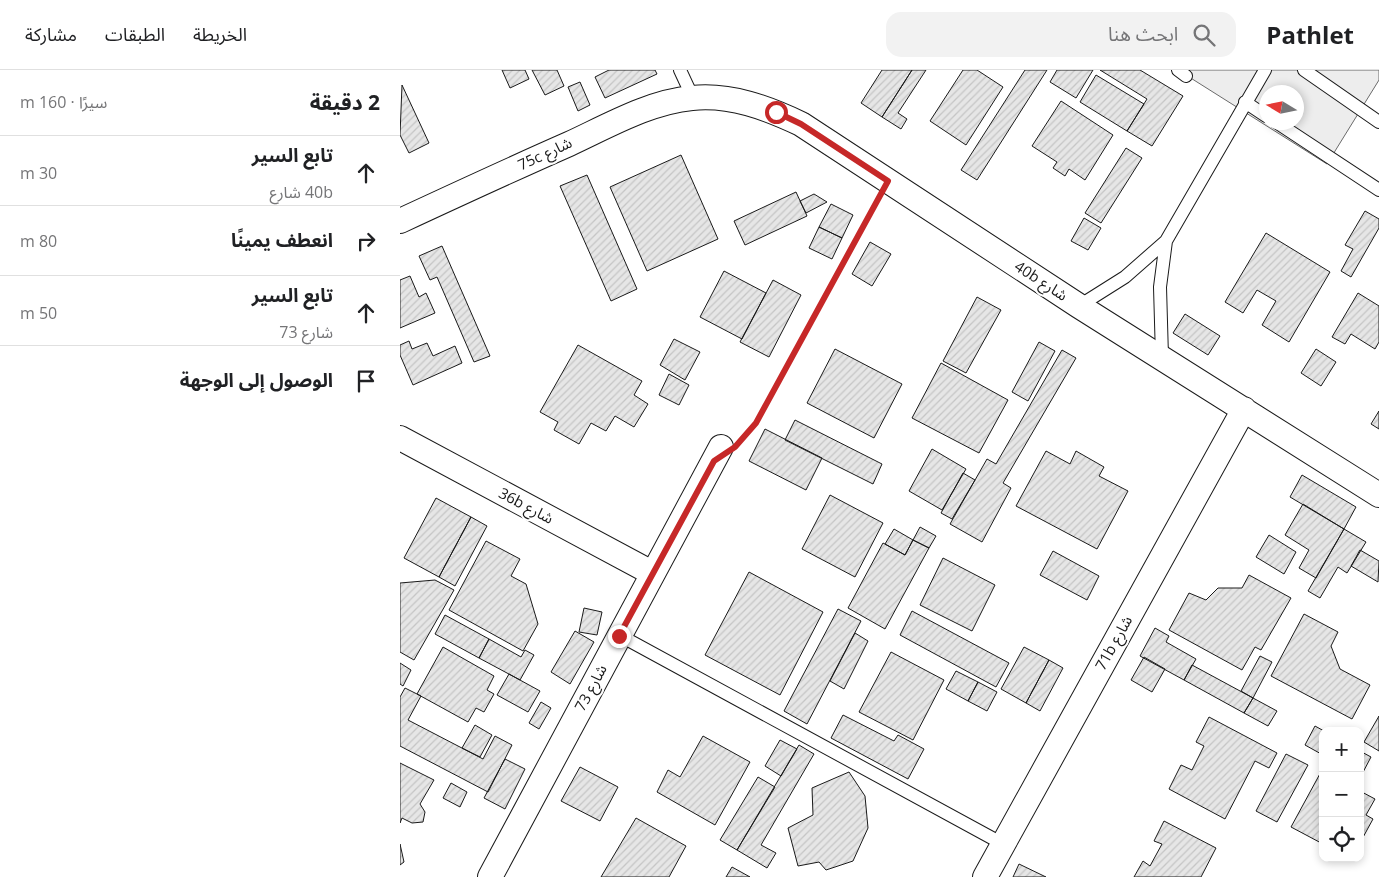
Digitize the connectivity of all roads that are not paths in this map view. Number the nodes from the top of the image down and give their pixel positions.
1 (680, 70) edge
2 (1265, 70) edge
3 (1304, 70) edge
4 (693, 98) junction
5 (1245, 102) junction
6 (1259, 111) edge
7 (1379, 122) edge
8 (1288, 130) edge
9 (1379, 190) edge
10 (400, 220) edge
11 (1166, 241) junction
12 (1079, 306) junction
13 (1162, 357) junction
14 (1244, 409) junction
15 (400, 438) edge
16 (717, 454) road end
17 (1379, 495) edge
18 (652, 573) junction
19 (619, 636) junction
20 (1003, 844) junction
21 (490, 877) edge
22 (985, 877) edge

1 - 4 lane
2 - 5 lane
3 - 7 lane
4 - 10 street, 75c شارع
4 - 12 street, 40b شارع
5 - 6 lane
5 - 11 lane
8 - 9 lane
11 - 12 lane
11 - 13 lane
12 - 13 street, 40b شارع
13 - 14 street, 40b شارع
14 - 17 street, 40b شارع
14 - 20 street, 71b شارع
15 - 18 street, 36b شارع
16 - 18 street, شارع 73
18 - 19 street, شارع 73
19 - 20 lane
19 - 21 street, شارع 73
20 - 22 street, 71b شارع

